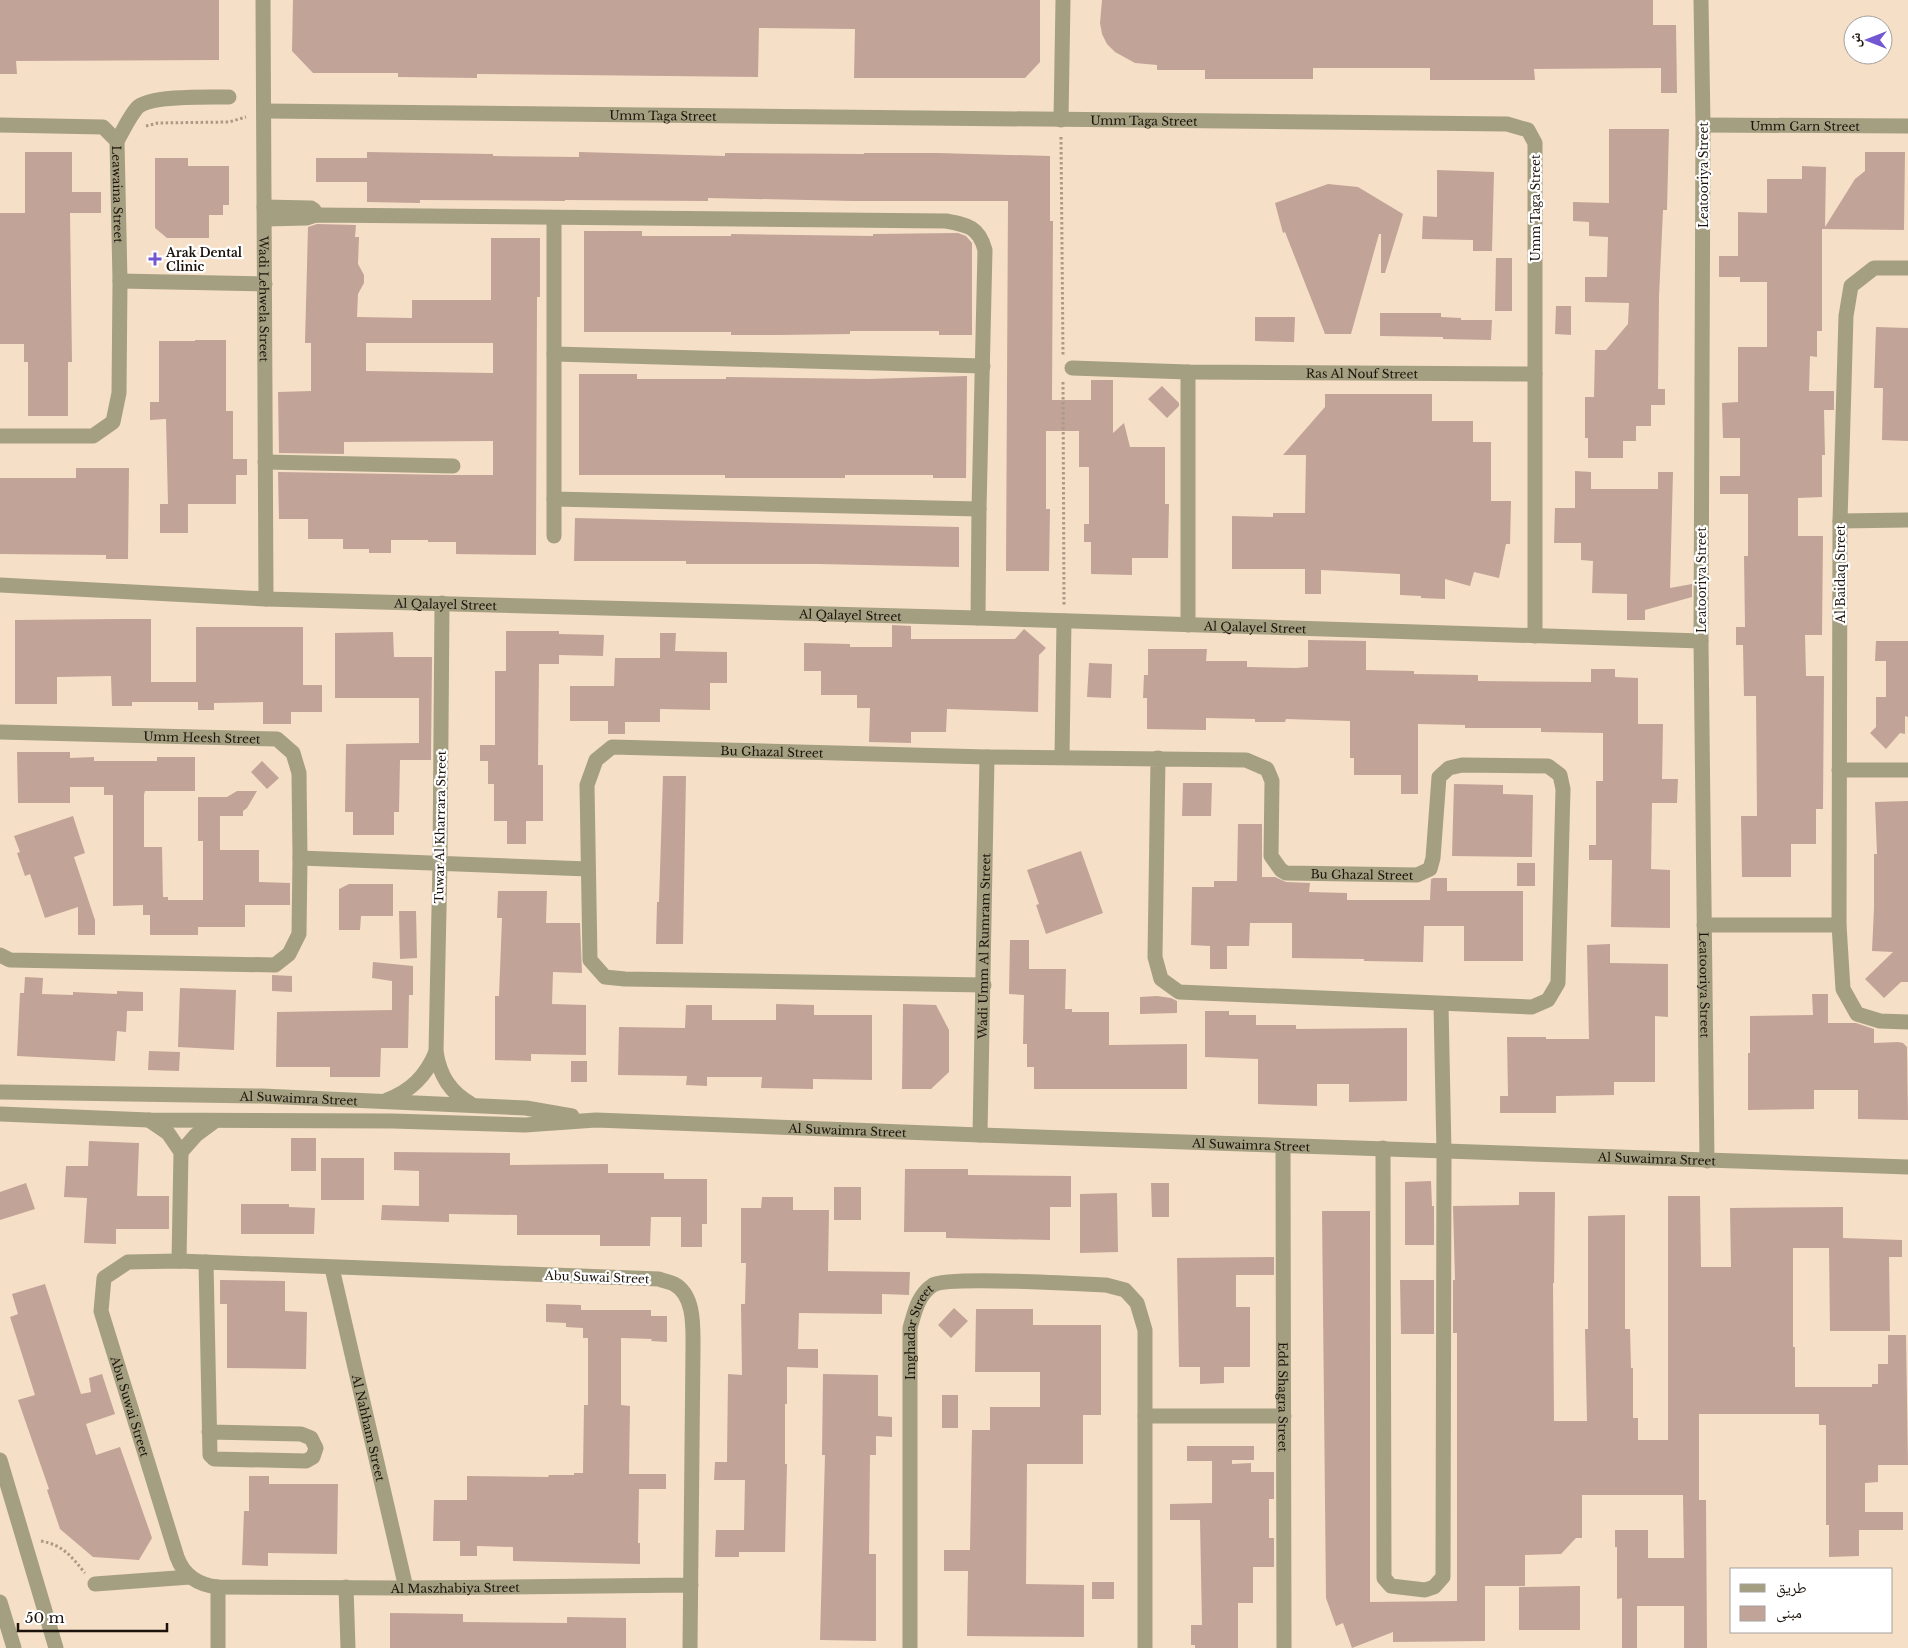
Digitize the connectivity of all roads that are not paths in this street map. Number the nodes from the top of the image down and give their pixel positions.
1 (263, 0) edge
2 (1063, 0) edge
3 (1701, 0) edge
4 (228, 97) dead end
5 (264, 111) junction
6 (1061, 120) junction
7 (0, 125) edge
8 (1703, 125) junction
9 (1908, 126) edge
10 (117, 141) junction
11 (264, 213) junction
12 (554, 218) junction
13 (1908, 268) edge
14 (120, 281) junction
15 (265, 284) junction
16 (554, 354) junction
17 (982, 366) junction
18 (1072, 368) dead end
19 (1188, 372) junction
20 (1534, 374) junction
21 (0, 436) edge
22 (265, 462) junction
23 (453, 466) dead end
24 (554, 499) junction
25 (979, 509) junction
26 (1840, 520) junction
27 (1908, 520) edge
28 (554, 536) dead end
29 (0, 585) edge
30 (266, 598) junction
31 (442, 603) junction
32 (978, 618) junction
33 (1064, 621) junction
34 (1188, 625) junction
35 (1535, 636) junction
36 (1701, 641) junction
37 (0, 732) edge
38 (987, 757) junction
39 (1062, 757) junction
40 (1158, 758) junction
41 (1840, 770) junction
42 (1908, 770) edge
43 (300, 858) junction
44 (440, 862) junction
45 (588, 869) junction
46 (1704, 925) junction
47 (1839, 925) junction
48 (0, 955) edge
49 (984, 985) junction
50 (1441, 1004) junction
51 (1908, 1022) edge
52 (436, 1052) junction
53 (0, 1092) edge
54 (385, 1101) junction
55 (472, 1105) junction
56 (0, 1114) edge
57 (149, 1120) junction
58 (596, 1120) junction
59 (215, 1121) junction
60 (980, 1135) junction
61 (1283, 1146) junction
62 (1383, 1148) junction
63 (181, 1152) junction
64 (1444, 1152) junction
65 (1707, 1160) junction
66 (1908, 1167) edge
67 (179, 1261) junction
68 (206, 1262) junction
69 (332, 1268) junction
70 (1144, 1416) junction
71 (1284, 1416) junction
72 (210, 1432) junction
73 (0, 1460) edge
74 (190, 1577) junction
75 (95, 1584) road end
76 (691, 1585) junction
77 (218, 1587) junction
78 (346, 1588) junction
79 (406, 1588) junction
80 (0, 1602) edge
81 (14, 1648) edge
82 (56, 1648) edge
83 (218, 1648) edge
84 (348, 1648) edge
85 (690, 1648) edge
86 (910, 1648) edge
87 (1145, 1648) edge
88 (1284, 1648) edge

1 - 5 street, Wadi Lehwela Street
2 - 6 street
3 - 8 street, Leatooriya Street
4 - 10 street
5 - 6 street, Umm Taga Street
5 - 11 street, Wadi Lehwela Street
6 - 20 street, Umm Taga Street
7 - 10 street, Leawaina Street
8 - 9 street, Umm Garn Street
8 - 36 street, Leatooriya Street
10 - 14 street, Leawaina Street
11 - 12 street
11 - 15 street, Wadi Lehwela Street
12 - 16 street
12 - 17 street
13 - 26 street, Al Baidaq Street
14 - 15 street
14 - 21 street, Leawaina Street
15 - 22 street, Wadi Lehwela Street
16 - 17 street
16 - 24 street
17 - 25 street
18 - 19 street, Ras Al Nouf Street
19 - 20 street, Ras Al Nouf Street
19 - 34 street
20 - 35 street, Umm Taga Street
22 - 23 street
22 - 30 street, Wadi Lehwela Street
24 - 25 street
24 - 28 street
25 - 32 street
26 - 27 street
26 - 41 street, Al Baidaq Street
29 - 30 street, Al Qalayel Street
30 - 31 street, Al Qalayel Street
31 - 32 street, Al Qalayel Street
31 - 44 street, Tuwar Al Kharrara Street
32 - 33 street, Al Qalayel Street
33 - 34 street, Al Qalayel Street
33 - 39 street
34 - 35 street, Al Qalayel Street
35 - 36 street, Al Qalayel Street
36 - 46 street, Leatooriya Street
37 - 43 street, Umm Heesh Street
38 - 39 street, Bu Ghazal Street
38 - 45 street, Bu Ghazal Street
38 - 49 street, Wadi Umm Al Rumram Street
39 - 40 street, Bu Ghazal Street
40 - 50 street, Bu Ghazal Street
40 - 50 street, Bu Ghazal Street
41 - 42 street
41 - 47 street, Al Baidaq Street
43 - 44 street
43 - 48 street, Umm Heesh Street
44 - 45 street
44 - 52 street, Tuwar Al Kharrara Street
45 - 49 street, Bu Ghazal Street
46 - 47 street
46 - 65 street, Leatooriya Street
47 - 51 street, Al Baidaq Street
49 - 60 street, Wadi Umm Al Rumram Street
50 - 64 street
52 - 54 street, Tuwar Al Kharrara Street
52 - 55 street, Tuwar Al Kharrara Street
53 - 54 street, Al Suwaimra Street
54 - 55 street, Al Suwaimra Street
55 - 58 street, Al Suwaimra Street
56 - 57 street, Al Suwaimra Street
57 - 59 street, Al Suwaimra Street
57 - 63 street
58 - 59 street, Al Suwaimra Street
58 - 60 street, Al Suwaimra Street
59 - 63 street
60 - 61 street, Al Suwaimra Street
61 - 62 street, Al Suwaimra Street
61 - 71 street, Edd Shagra Street
62 - 64 street, Al Suwaimra Street
62 - 64 street
63 - 67 street
64 - 65 street, Al Suwaimra Street
65 - 66 street, Al Suwaimra Street
67 - 68 street, Abu Suwai Street
67 - 74 street, Abu Suwai Street
68 - 69 street, Abu Suwai Street
68 - 72 street
69 - 76 street, Abu Suwai Street
69 - 79 street, Al Nahham Street
70 - 71 street
70 - 86 street, Imghadar Street
70 - 87 street, Imghadar Street
71 - 88 street, Edd Shagra Street
72 - 72 street
73 - 82 street
74 - 75 street
74 - 77 street
76 - 79 street, Al Maszhabiya Street
76 - 85 street, Abu Suwai Street
77 - 78 street, Al Maszhabiya Street
77 - 83 street
78 - 79 street, Al Maszhabiya Street
78 - 84 street
80 - 81 street

